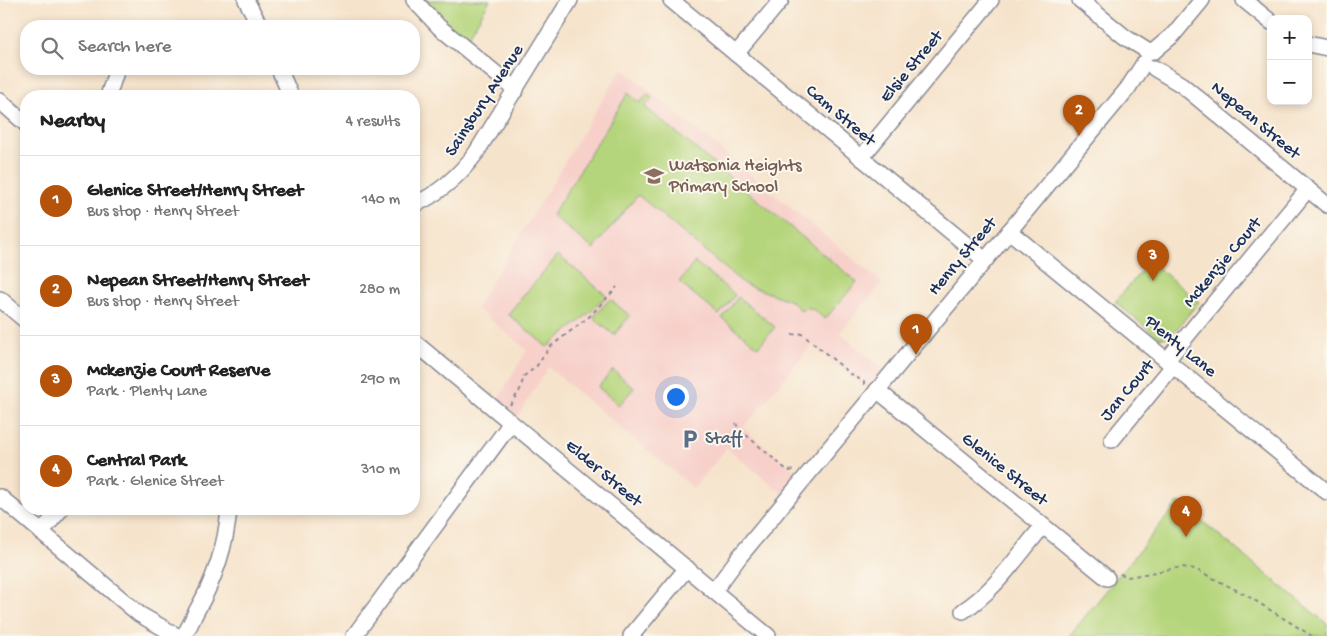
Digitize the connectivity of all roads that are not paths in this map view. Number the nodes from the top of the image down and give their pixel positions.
1 (246, 0) edge
2 (253, 0) edge
3 (414, 0) edge
4 (570, 0) edge
5 (671, 0) edge
6 (781, 0) edge
7 (991, 0) edge
8 (1080, 0) edge
9 (1202, 0) edge
10 (1244, 0) edge
11 (1267, 19) edge
12 (256, 20) edge
13 (258, 20) edge
14 (1312, 45) edge
15 (1327, 48) edge
16 (736, 54) junction
17 (1152, 60) junction
18 (115, 75) edge
19 (282, 75) edge
20 (110, 90) edge
21 (288, 90) edge
22 (516, 90) junction
23 (0, 102) edge
24 (20, 119) edge
25 (861, 158) junction
26 (1308, 189) junction
27 (420, 202) edge
28 (1327, 205) edge
29 (1009, 231) junction
30 (985, 260) junction
31 (0, 299) edge
32 (20, 316) edge
33 (420, 347) edge
34 (1170, 363) junction
35 (871, 390) junction
36 (511, 423) junction
37 (1112, 440) dead end
38 (1327, 492) edge
39 (0, 497) edge
40 (20, 514) edge
41 (21, 515) edge
42 (56, 515) edge
43 (228, 515) edge
44 (1043, 526) junction
45 (41, 532) junction
46 (687, 568) junction
47 (1113, 576) road end
48 (714, 591) junction
49 (963, 611) dead end
50 (139, 614) junction
51 (195, 614) junction
52 (160, 636) edge
53 (176, 636) edge
54 (183, 636) edge
55 (354, 636) edge
56 (631, 636) edge
57 (768, 636) edge

1 - 12 street
2 - 13 street
3 - 22 street
4 - 22 street, Sainsbury Avenue
5 - 16 street, Cam Street
6 - 16 street
7 - 25 street, Elsie Street
8 - 17 street, Nepean Street
9 - 17 street, Henry Street
10 - 11 street
14 - 15 street
16 - 25 street, Cam Street
17 - 26 street, Nepean Street
17 - 29 street, Henry Street
18 - 20 street
19 - 21 street
22 - 27 street, Sainsbury Avenue
23 - 24 street
25 - 30 street, Cam Street
26 - 28 street, Nepean Street
26 - 34 street, Mckenzie Court
29 - 30 street, Henry Street
29 - 34 street, Plenty Lane
30 - 35 street, Henry Street
31 - 32 street
33 - 36 street, Elder Street
34 - 37 street, Jan Court
34 - 38 street, Plenty Lane
35 - 44 street, Glenice Street
35 - 48 street, Henry Street
36 - 46 street, Elder Street
36 - 55 street
39 - 40 street
41 - 45 street
42 - 45 street
43 - 51 street
44 - 47 street, Glenice Street
44 - 49 street
45 - 50 street
46 - 48 street, Elder Street
46 - 56 street
48 - 57 street, Elder Street
50 - 52 street
50 - 53 street
51 - 53 street
51 - 54 street

